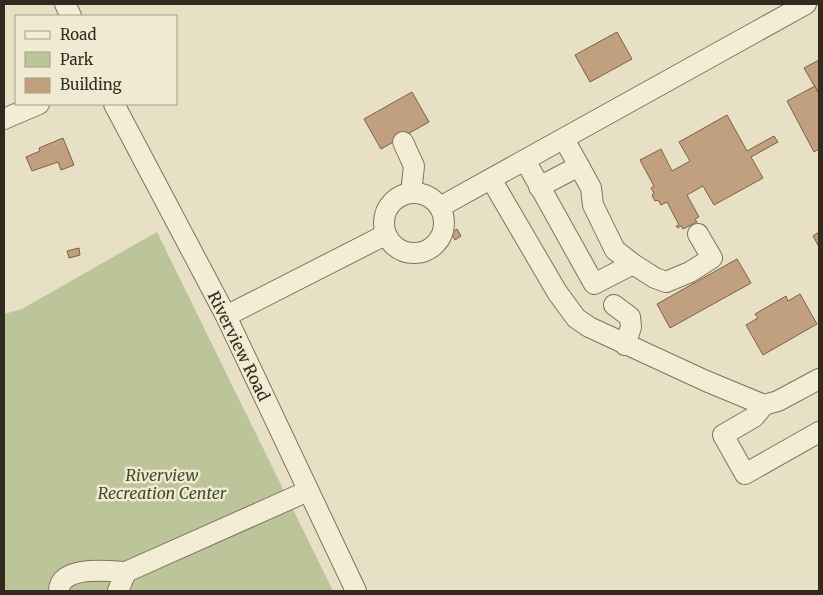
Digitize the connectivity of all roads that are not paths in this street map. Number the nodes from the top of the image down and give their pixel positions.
1 (806, 4) edge
2 (37, 105) edge
3 (115, 105) edge
4 (4, 119) edge
5 (564, 139) junction
6 (403, 142) dead end
7 (525, 160) junction
8 (579, 166) junction
9 (491, 179) junction
10 (539, 187) junction
11 (411, 193) junction
12 (440, 207) junction
13 (698, 234) dead end
14 (386, 235) junction
15 (633, 264) junction
16 (614, 304) dead end
17 (226, 316) junction
18 (625, 345) junction
19 (819, 379) edge
20 (764, 405) junction
21 (819, 432) edge
22 (308, 491) junction
23 (126, 572) junction
24 (59, 591) edge
25 (118, 591) edge
26 (356, 591) edge

1 - 5 street
2 - 4 street
3 - 17 street, Riverview Road
5 - 7 street
5 - 8 street
6 - 11 street
7 - 9 street
7 - 10 street
8 - 10 street
8 - 15 street
9 - 12 street
9 - 18 street
10 - 15 street
11 - 12 street
11 - 14 street
12 - 14 street
13 - 15 street
14 - 17 street
16 - 18 street
17 - 22 street, Riverview Road
18 - 20 street
19 - 20 street
20 - 21 street
22 - 23 street
22 - 26 street, Riverview Road
23 - 24 street
23 - 25 street

